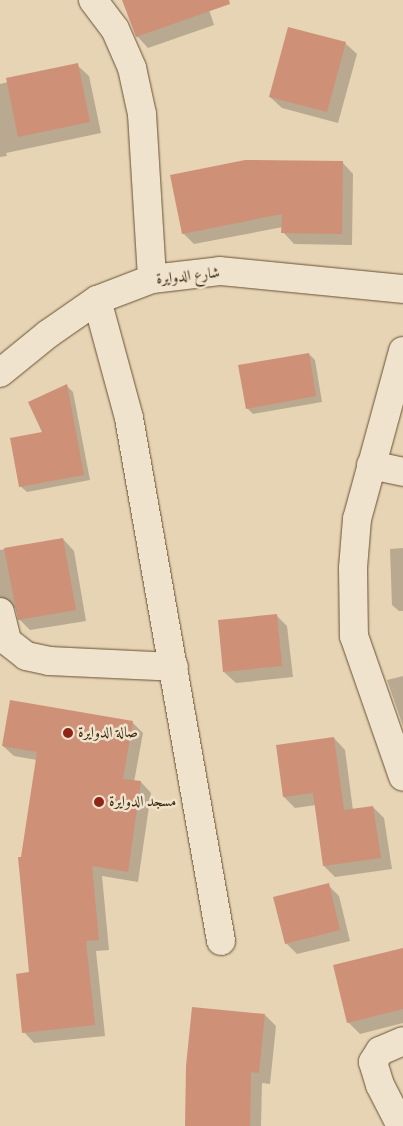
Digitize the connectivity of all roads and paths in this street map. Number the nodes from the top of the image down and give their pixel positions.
1 (93, 0) edge
2 (152, 279) junction
3 (403, 289) edge
4 (97, 300) junction
5 (403, 351) edge
6 (0, 373) edge
7 (372, 466) junction
8 (403, 472) edge
9 (0, 612) edge
10 (174, 667) junction
11 (403, 777) edge
12 (221, 941) dead end
13 (403, 1041) edge
14 (401, 1126) edge

1 - 2 street
2 - 3 street, شارع الدوايرة
2 - 4 street, شارع الدوايرة
4 - 6 street, شارع الدوايرة
4 - 10 street
5 - 7 street
7 - 8 street
7 - 11 street
9 - 10 street
10 - 12 street
13 - 14 street

